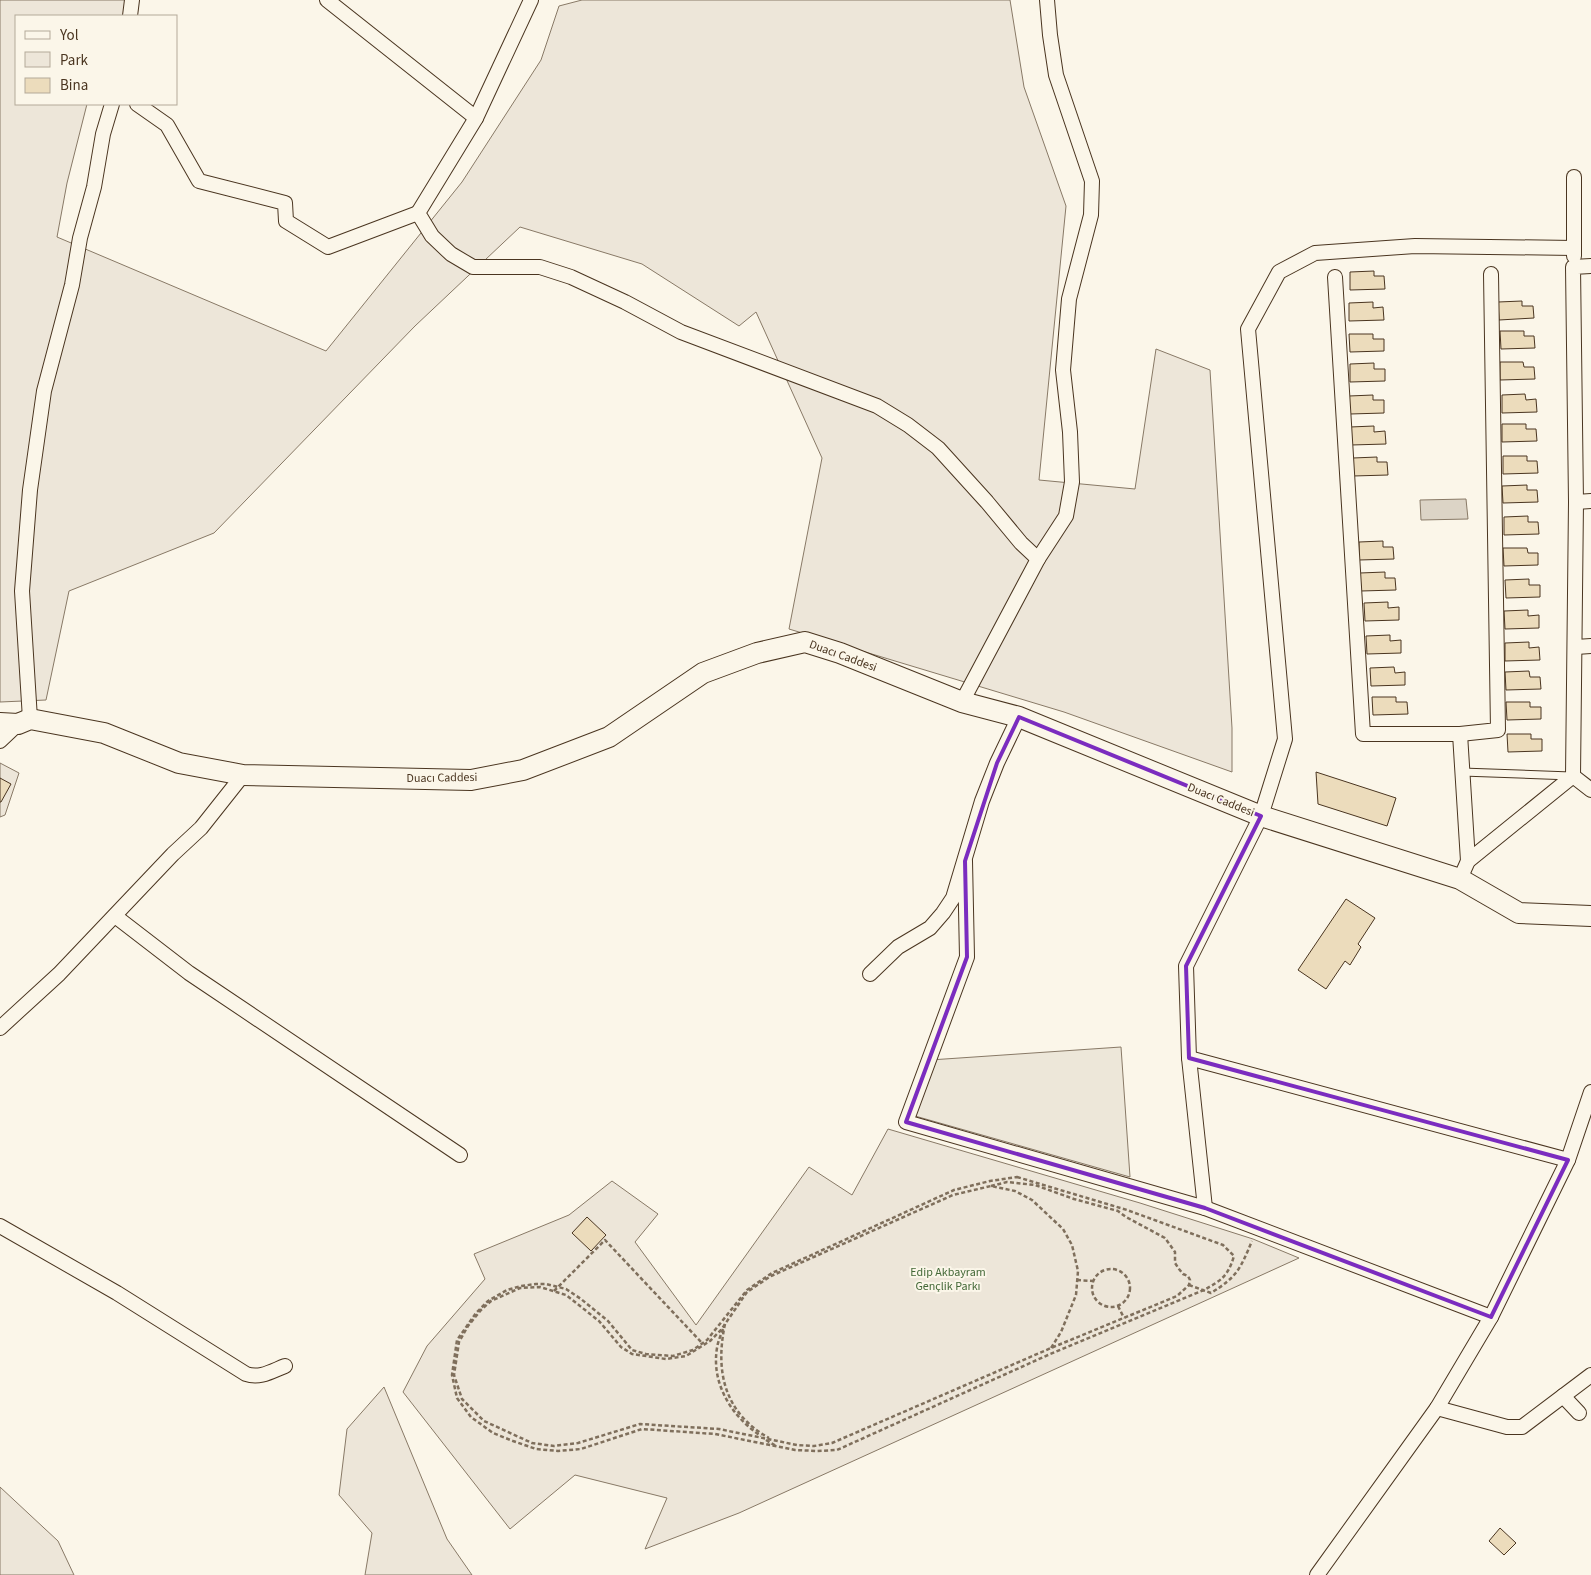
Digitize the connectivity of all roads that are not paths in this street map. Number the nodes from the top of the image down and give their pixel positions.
1 (132, 0) edge
2 (327, 0) edge
3 (1047, 0) edge
4 (526, 3) edge
5 (130, 15) edge
6 (112, 105) edge
7 (137, 105) edge
8 (476, 118) junction
9 (1574, 177) dead end
10 (418, 213) junction
11 (1574, 248) junction
12 (1573, 266) junction
13 (1591, 266) edge
14 (1491, 274) dead end
15 (1336, 277) dead end
16 (1591, 501) edge
17 (1576, 502) junction
18 (1038, 559) junction
19 (1591, 646) edge
20 (1576, 647) junction
21 (962, 702) junction
22 (1019, 717) junction
23 (16, 722) edge
24 (1460, 734) junction
25 (0, 741) edge
26 (1462, 772) junction
27 (243, 775) junction
28 (1573, 776) junction
29 (1591, 790) edge
30 (1261, 816) junction
31 (1468, 861) junction
32 (965, 862) junction
33 (1460, 879) junction
34 (115, 916) junction
35 (1591, 916) edge
36 (870, 974) dead end
37 (0, 1028) edge
38 (1189, 1058) junction
39 (1591, 1092) edge
40 (460, 1155) dead end
41 (1568, 1160) junction
42 (1205, 1208) junction
43 (0, 1226) edge
44 (1491, 1317) junction
45 (285, 1366) dead end
46 (1591, 1375) edge
47 (1563, 1396) junction
48 (1437, 1408) junction
49 (1579, 1413) dead end
50 (1317, 1575) edge

1 - 5 street
2 - 8 street
3 - 18 street
4 - 8 street
6 - 23 street
7 - 10 street
8 - 10 street
9 - 11 street
10 - 18 street
11 - 12 street
11 - 30 street
12 - 13 street
12 - 17 street
14 - 24 street
15 - 24 street
16 - 17 street
17 - 20 street
18 - 21 street
19 - 20 street
20 - 28 street
21 - 22 street, Duacı Caddesi
21 - 27 street, Duacı Caddesi
22 - 30 street, Duacı Caddesi
22 - 32 street
23 - 25 street
23 - 27 street, Duacı Caddesi
24 - 26 street
26 - 28 lane
26 - 31 street
27 - 34 street
28 - 29 street
28 - 31 street
30 - 33 street, Duacı Caddesi
30 - 38 street
31 - 33 street
32 - 36 street
32 - 42 street
33 - 35 street, Duacı Caddesi
34 - 37 street
34 - 40 street
38 - 41 street
38 - 42 street
39 - 41 street
41 - 44 street
42 - 44 street
43 - 45 street
44 - 48 street
46 - 47 street
47 - 48 street
47 - 49 street
48 - 50 street

